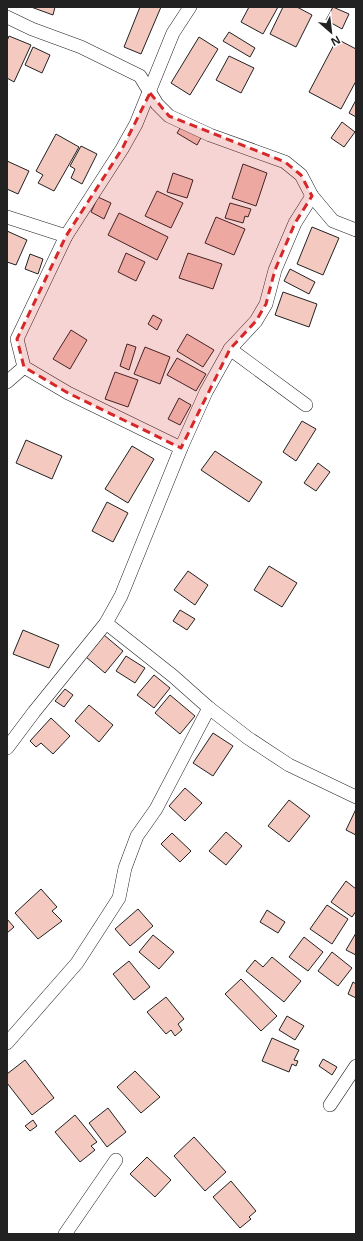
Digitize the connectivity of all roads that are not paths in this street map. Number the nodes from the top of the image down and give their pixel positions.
1 (190, 7) edge
2 (7, 17) edge
3 (150, 93) junction
4 (312, 196) junction
5 (7, 217) edge
6 (356, 230) edge
7 (66, 236) junction
8 (230, 349) junction
9 (24, 367) junction
10 (7, 382) edge
11 (306, 405) dead end
12 (181, 448) junction
13 (106, 623) junction
14 (209, 708) junction
15 (7, 748) edge
16 (356, 796) edge
17 (7, 1043) edge
18 (356, 1066) edge
19 (330, 1104) dead end
20 (116, 1160) dead end
21 (65, 1234) edge

1 - 3 street
2 - 3 street
3 - 4 street
3 - 7 street
4 - 6 street
4 - 8 street
5 - 7 street
7 - 9 street
8 - 11 street
8 - 12 street
9 - 10 street
9 - 12 street
12 - 13 street
13 - 14 street
13 - 15 street
14 - 16 street
14 - 17 street
18 - 19 street
20 - 21 street

